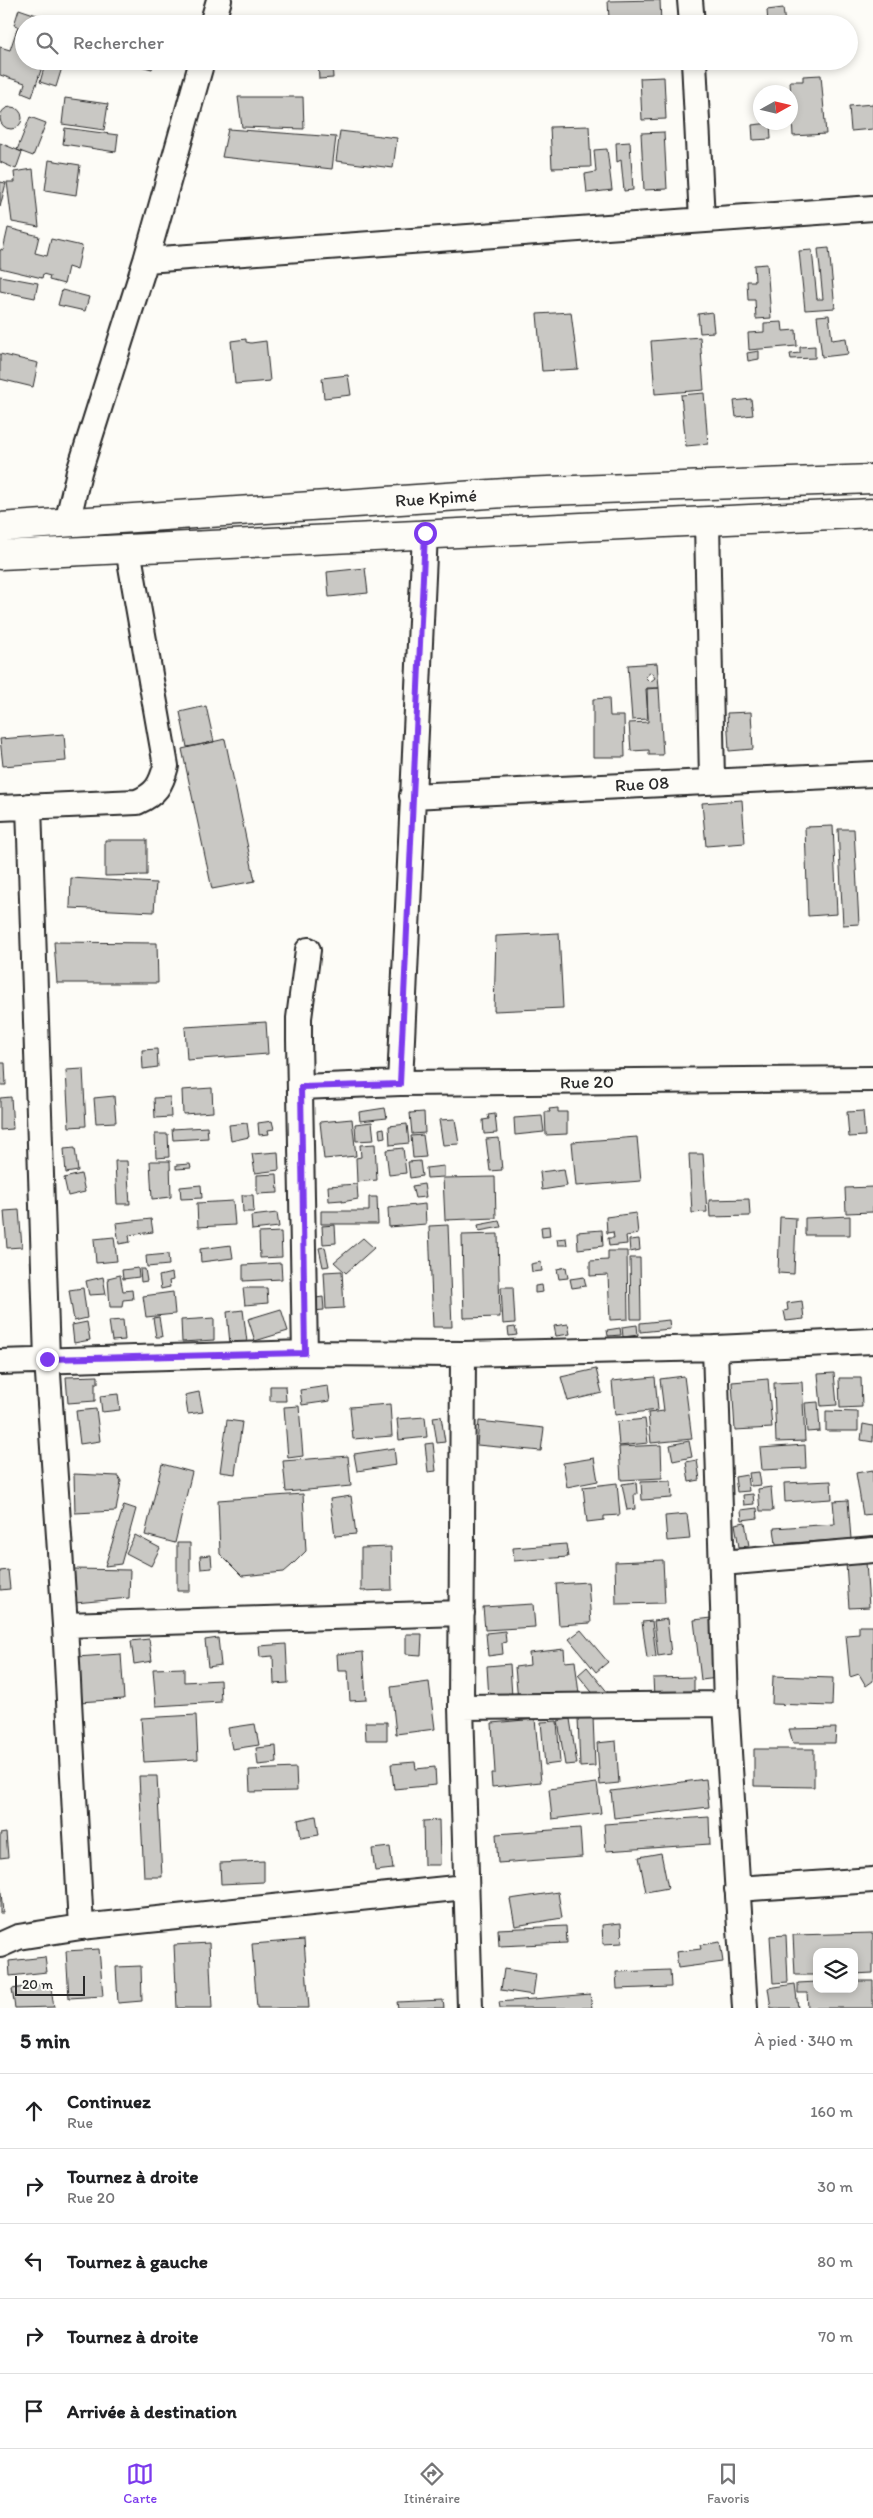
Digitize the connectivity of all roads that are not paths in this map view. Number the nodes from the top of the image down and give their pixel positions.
1 (219, 0) edge
2 (690, 0) edge
3 (215, 15) edge
4 (691, 15) edge
5 (199, 70) edge
6 (694, 70) edge
7 (873, 208) edge
8 (702, 220) junction
9 (146, 260) junction
10 (873, 479) edge
11 (873, 513) edge
12 (707, 521) junction
13 (67, 523) junction
14 (0, 527) edge
15 (425, 533) junction
16 (128, 548) junction
17 (0, 555) edge
18 (873, 774) edge
19 (712, 780) junction
20 (412, 796) junction
21 (29, 806) junction
22 (0, 808) edge
23 (308, 950) dead end
24 (873, 1079) edge
25 (400, 1084) junction
26 (301, 1087) junction
27 (873, 1341) edge
28 (715, 1348) junction
29 (305, 1353) junction
30 (464, 1354) junction
31 (47, 1359) junction
32 (0, 1362) edge
33 (873, 1550) edge
34 (722, 1563) junction
35 (462, 1613) junction
36 (65, 1624) junction
37 (726, 1704) junction
38 (461, 1707) junction
39 (873, 1880) edge
40 (465, 1887) junction
41 (737, 1889) junction
42 (81, 1927) junction
43 (0, 1945) edge
44 (470, 2008) edge
45 (745, 2008) edge

1 - 3 street
2 - 4 street
5 - 9 street
6 - 8 street
7 - 8 street
8 - 9 street
9 - 13 street
10 - 13 main road, Rue Kpimé
11 - 12 main road, Rue Kpimé
12 - 15 main road, Rue Kpimé
12 - 19 street
13 - 14 main road, Rue Kpimé
15 - 16 main road, Rue Kpimé
15 - 20 street
16 - 17 main road, Rue Kpimé
16 - 21 street
18 - 19 street, Rue 08
19 - 20 street, Rue 08
20 - 25 street
21 - 22 street
21 - 31 street
23 - 26 street
24 - 25 street, Rue 20
25 - 26 street, Rue 20
26 - 29 street
27 - 28 street
28 - 30 street
28 - 34 street
29 - 30 street
29 - 31 street
30 - 35 street
31 - 32 street
31 - 36 street
33 - 34 street
34 - 37 street
35 - 36 street
35 - 38 street
36 - 42 street
37 - 38 street
37 - 41 street
38 - 40 street
39 - 41 street
40 - 42 street
40 - 44 street
41 - 45 street
42 - 43 street

